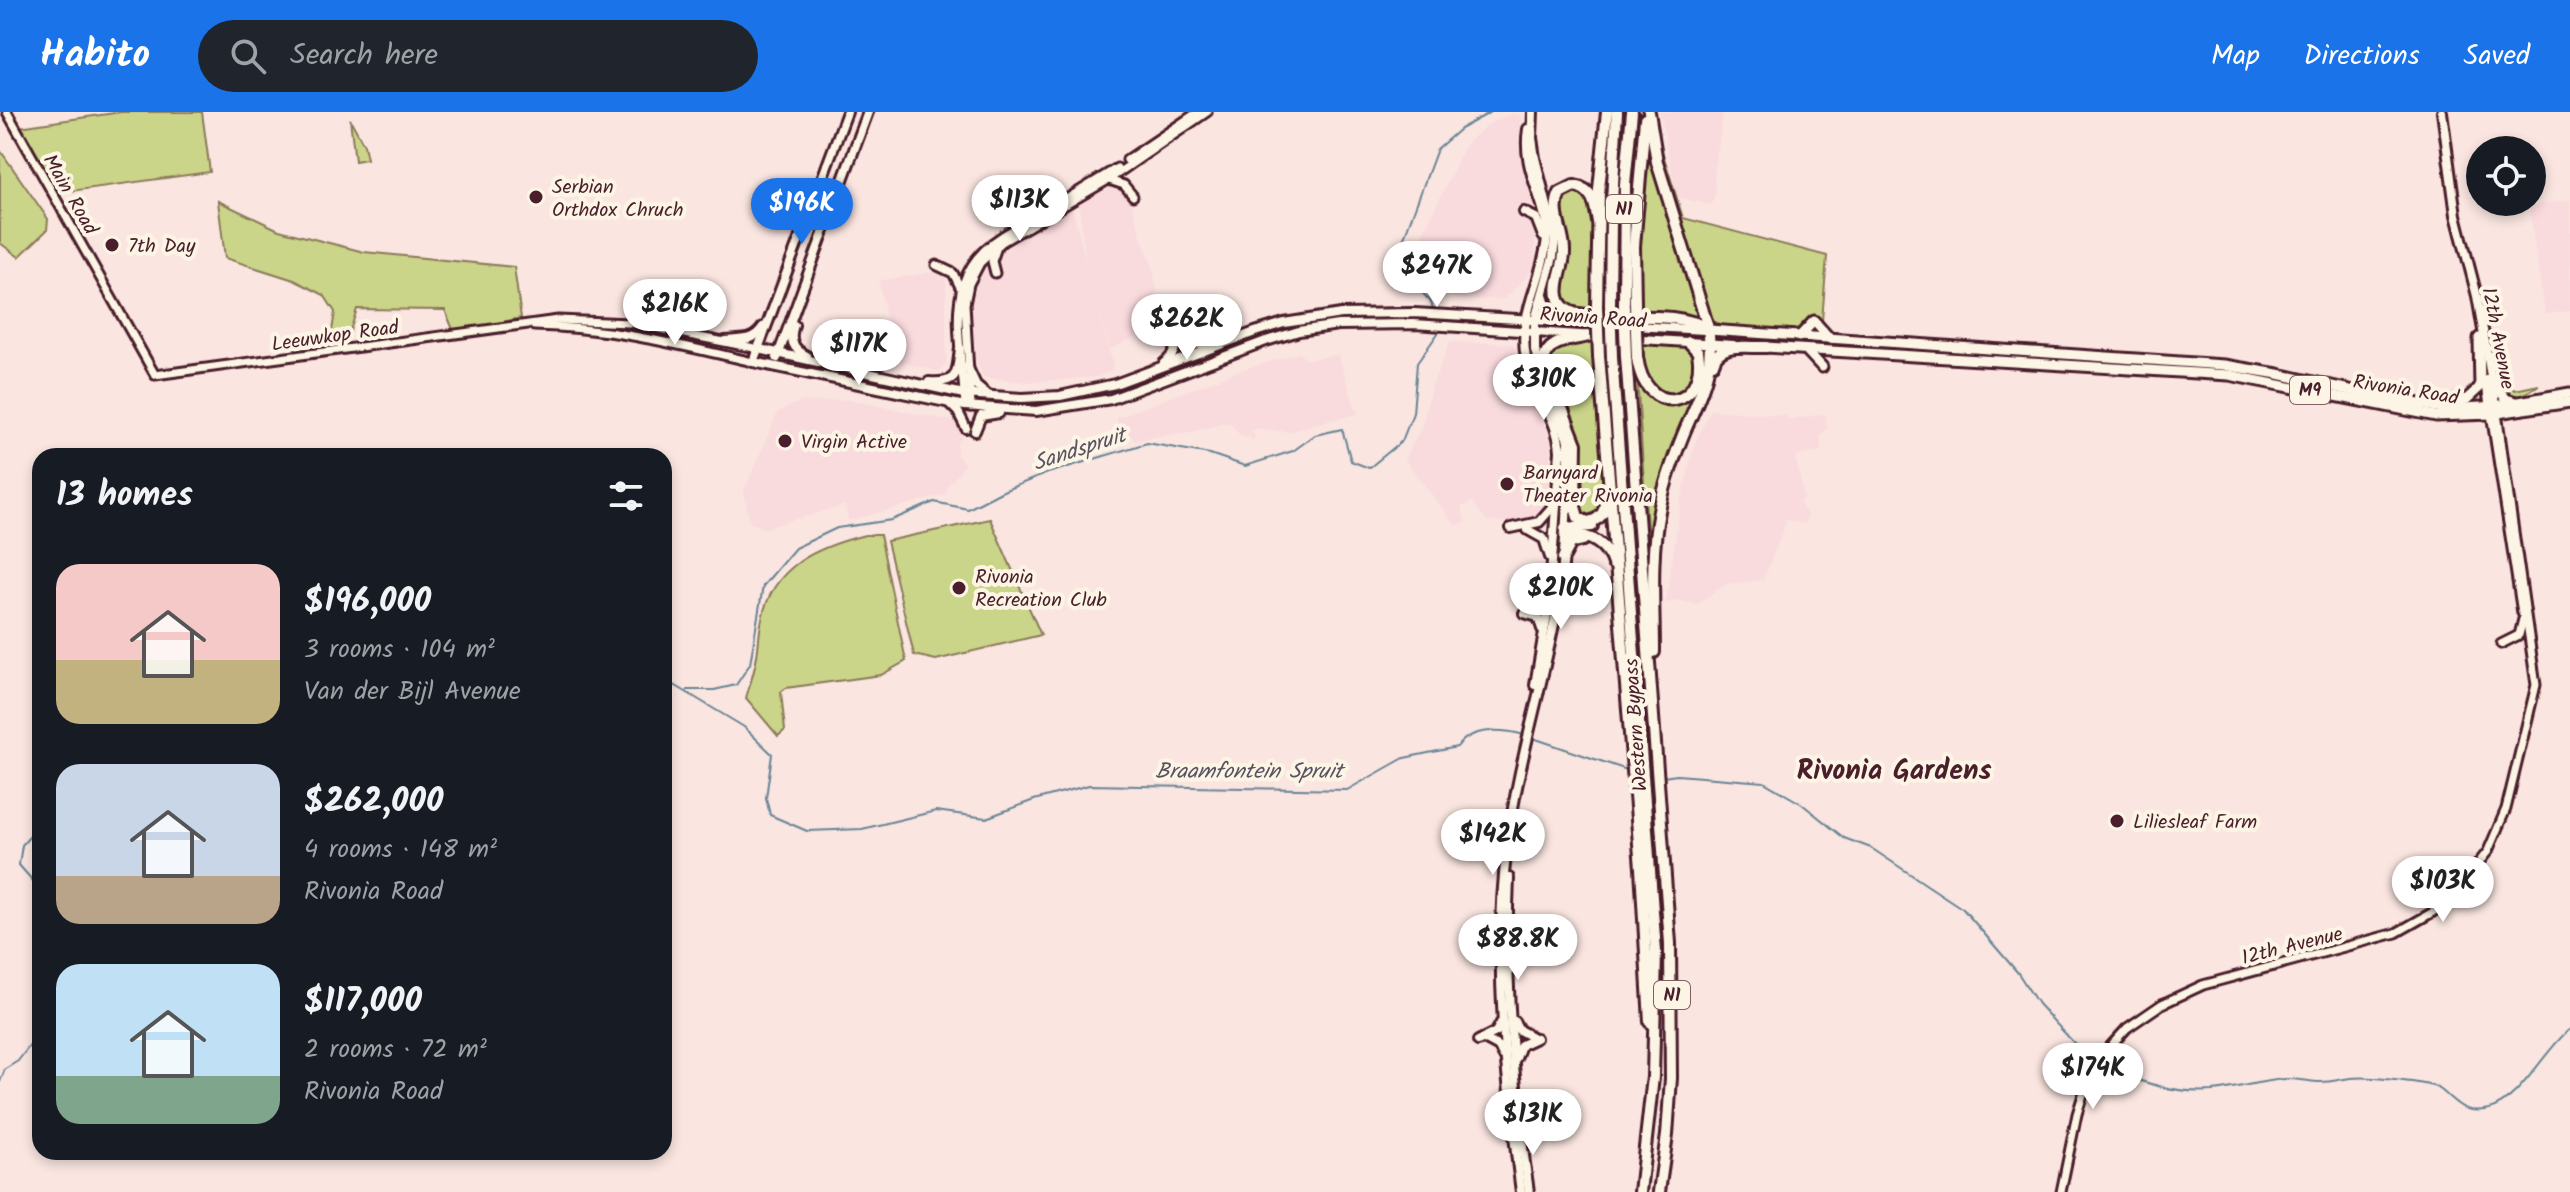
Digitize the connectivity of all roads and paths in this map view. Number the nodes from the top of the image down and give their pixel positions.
1 (7, 112) edge
2 (847, 112) edge
3 (868, 112) edge
4 (1198, 112) edge
5 (1207, 112) edge
6 (1533, 112) edge
7 (1607, 112) edge
8 (1617, 112) edge
9 (1632, 112) edge
10 (1647, 112) edge
11 (2442, 112) edge
12 (1108, 180) junction
13 (1133, 196) dead end
14 (1524, 212) dead end
15 (1598, 222) junction
16 (997, 245) junction
17 (1545, 249) junction
18 (936, 265) dead end
19 (995, 273) dead end
20 (2470, 277) junction
21 (806, 282) junction
22 (961, 289) junction
23 (1543, 291) junction
24 (1629, 305) junction
25 (1530, 319) junction
26 (767, 321) junction
27 (1567, 321) junction
28 (630, 323) joint
29 (520, 326) junction
30 (1501, 329) junction
31 (1530, 330) junction
32 (1709, 330) junction
33 (1558, 332) junction
34 (628, 335) joint
35 (1592, 335) junction
36 (1799, 337) junction
37 (2479, 338) junction
38 (1234, 339) junction
39 (1830, 339) junction
40 (725, 341) junction
41 (1689, 342) junction
42 (1710, 343) junction
43 (1766, 347) junction
44 (960, 348) junction
45 (759, 349) junction
46 (1803, 350) junction
47 (778, 353) junction
48 (1525, 353) junction
49 (1536, 355) junction
50 (1632, 357) junction
51 (753, 362) junction
52 (828, 363) junction
53 (774, 366) junction
54 (967, 366) junction
55 (1822, 367) dead end
56 (155, 375) joint
57 (1138, 376) junction
58 (2491, 378) junction
59 (896, 380) junction
60 (2570, 393) edge
61 (967, 394) junction
62 (992, 397) junction
63 (1699, 400) junction
64 (948, 402) junction
65 (2517, 402) junction
66 (2570, 402) edge
67 (2418, 405) junction
68 (968, 406) junction
69 (1010, 410) junction
70 (2493, 410) junction
71 (1609, 472) junction
72 (1568, 480) junction
73 (1608, 484) junction
74 (1556, 501) junction
75 (1586, 527) junction
76 (1511, 528) dead end
77 (1528, 530) dead end
78 (1565, 531) junction
79 (1597, 542) junction
80 (1563, 558) junction
81 (1552, 574) junction
82 (1618, 593) junction
83 (1524, 613) dead end
84 (2523, 619) junction
85 (2501, 644) dead end
86 (1540, 654) junction
87 (2535, 690) junction
88 (1529, 731) junction
89 (1657, 748) junction
90 (1506, 1007) junction
91 (1653, 1064) junction
92 (1506, 1067) junction
93 (1515, 1075) junction
94 (1521, 1192) edge
95 (1529, 1192) edge
96 (1640, 1192) edge
97 (1659, 1192) edge
98 (2061, 1192) edge

1 - 56 street, Main Road
2 - 26 main road
3 - 21 main road
4 - 22 street
5 - 12 street
6 - 17 main road
6 - 23 main road
7 - 15 highway
8 - 91 highway, Western Bypass / N1, bridge
9 - 24 highway, N1
10 - 24 highway
10 - 32 highway
11 - 20 main road, 12th Avenue
12 - 13 street
12 - 16 street
14 - 17 main road
15 - 32 highway
15 - 71 highway, bridge
16 - 19 street
16 - 54 street
17 - 25 main road
18 - 22 street
20 - 37 main road, 12th Avenue
20 - 58 main road, 12th Avenue
21 - 47 main road
21 - 52 main road
22 - 44 street
23 - 25 main road
23 - 27 main road
24 - 50 highway, Western Bypass, bridge
25 - 27 main road, Rivonia Road / M9
25 - 31 main road
25 - 38 main road, Rivonia Road / M9
26 - 40 main road
26 - 45 main road
27 - 32 main road, Rivonia Road / M9
28 - 29 street, Leeuwkop Road / M9
28 - 40 street, Rivonia Road / M9
29 - 34 street, Leeuwkop Road / M9
29 - 56 street, Leeuwkop Road
30 - 31 main road, Rivonia Road / M9
30 - 48 main road
30 - 69 main road, Rivonia Road / M9
31 - 33 main road, Rivonia Road / M9
31 - 48 main road
31 - 49 main road
32 - 36 main road, Rivonia Road / M9
32 - 42 highway
33 - 35 main road, Rivonia Road / M9
33 - 49 main road
34 - 51 street, Rivonia Road / M9
35 - 41 main road, Rivonia Road / M9
35 - 73 highway
36 - 39 main road, Rivonia Road / M9
36 - 39 main road
37 - 67 main road
37 - 70 main road, 12th Avenue
38 - 57 main road, Rivonia Road / M9
38 - 57 main road
39 - 67 main road, Rivonia Road / M9
40 - 45 street, Rivonia Road / M9
41 - 42 main road, Rivonia Road / M9
41 - 50 highway
42 - 43 main road, Rivonia Road / M9
42 - 63 highway
43 - 46 main road, Rivonia Road / M9
43 - 63 highway
44 - 59 main road
44 - 61 street
45 - 47 main road, Rivonia Road / M9
45 - 51 main road
46 - 55 main road
46 - 70 main road, Rivonia Road / M9
47 - 52 main road, Rivonia Road / M9
47 - 53 main road
48 - 74 main road
49 - 72 main road
50 - 89 highway, Western Bypass / N1
51 - 53 main road, Rivonia Road / M9
52 - 59 main road, Rivonia Road / M9
53 - 64 main road, Rivonia Road / M9
54 - 61 street
54 - 62 main road
57 - 62 main road, Rivonia Road / M9
58 - 65 main road
58 - 70 main road, 12th Avenue
59 - 61 main road, Rivonia Road / M9
60 - 65 main road, Rivonia Road / M9
61 - 62 main road, Rivonia Road / M9
61 - 68 street
63 - 89 highway
64 - 68 main road, Rivonia Road / M9
64 - 69 main road
65 - 70 main road, Rivonia Road / M9
66 - 70 main road, Rivonia Road / M9
67 - 70 main road, Rivonia Road / M9
68 - 69 main road, Rivonia Road / M9
70 - 84 street, 12th Avenue
70 - 87 street, 12th Avenue
71 - 73 highway
71 - 82 highway
72 - 75 highway
72 - 78 main road
73 - 75 highway
74 - 76 main road
74 - 81 main road
75 - 78 highway
77 - 81 main road
78 - 79 highway
78 - 80 main road
79 - 80 highway
79 - 82 highway
80 - 88 main road
81 - 86 main road
82 - 91 highway
83 - 86 main road
84 - 85 street
84 - 87 street, 12th Avenue
86 - 88 main road
87 - 98 street, 12th Avenue
88 - 90 main road
89 - 97 highway, Western Bypass / N1
90 - 92 main road
90 - 92 main road
90 - 93 main road
90 - 93 main road
91 - 96 highway, Western Bypass / N1
92 - 94 main road
93 - 95 main road

